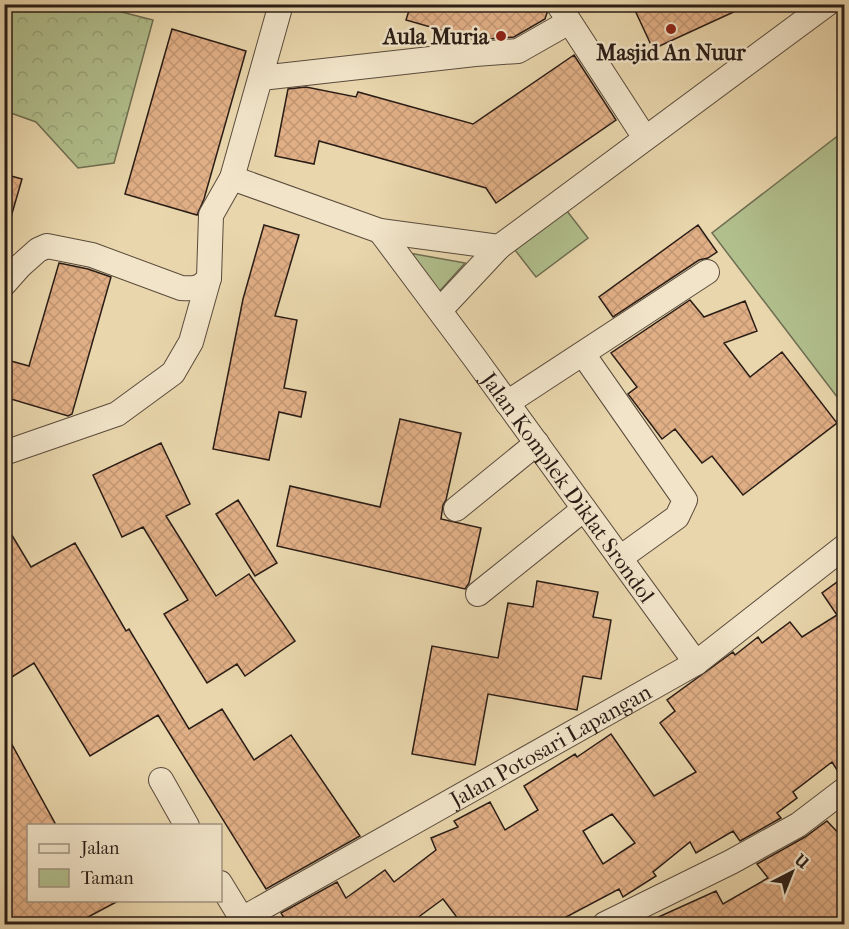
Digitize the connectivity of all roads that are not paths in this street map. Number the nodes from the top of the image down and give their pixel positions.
1 (281, 4) edge
2 (826, 4) edge
3 (563, 13) edge
4 (261, 78) junction
5 (645, 138) junction
6 (232, 178) junction
7 (380, 231) junction
8 (500, 247) junction
9 (707, 272) dead end
10 (209, 278) junction
11 (4, 284) edge
12 (440, 310) junction
13 (583, 354) junction
14 (507, 403) junction
15 (537, 443) junction
16 (4, 451) edge
17 (456, 509) dead end
18 (584, 509) junction
19 (844, 547) edge
20 (620, 558) junction
21 (478, 594) dead end
22 (696, 663) junction
23 (161, 780) dead end
24 (844, 789) edge
25 (186, 824) edge
26 (222, 886) edge
27 (243, 922) edge
28 (605, 924) edge

1 - 4 street
2 - 5 street
3 - 4 street
3 - 5 street
4 - 6 street
5 - 8 street
6 - 7 street
6 - 10 street
7 - 8 street
7 - 12 street, Jalan Komplek Diklat Srondol
8 - 12 street
9 - 13 street
10 - 11 street
10 - 16 street
12 - 14 street, Jalan Komplek Diklat Srondol
13 - 14 street
13 - 20 street
14 - 15 street, Jalan Komplek Diklat Srondol
15 - 17 street
15 - 18 street, Jalan Komplek Diklat Srondol
18 - 20 street, Jalan Komplek Diklat Srondol
18 - 21 street
19 - 22 street, Jalan Potosari Lapangan
20 - 22 street, Jalan Komplek Diklat Srondol
22 - 27 street, Jalan Potosari Lapangan
23 - 25 street
24 - 28 street
26 - 27 street

